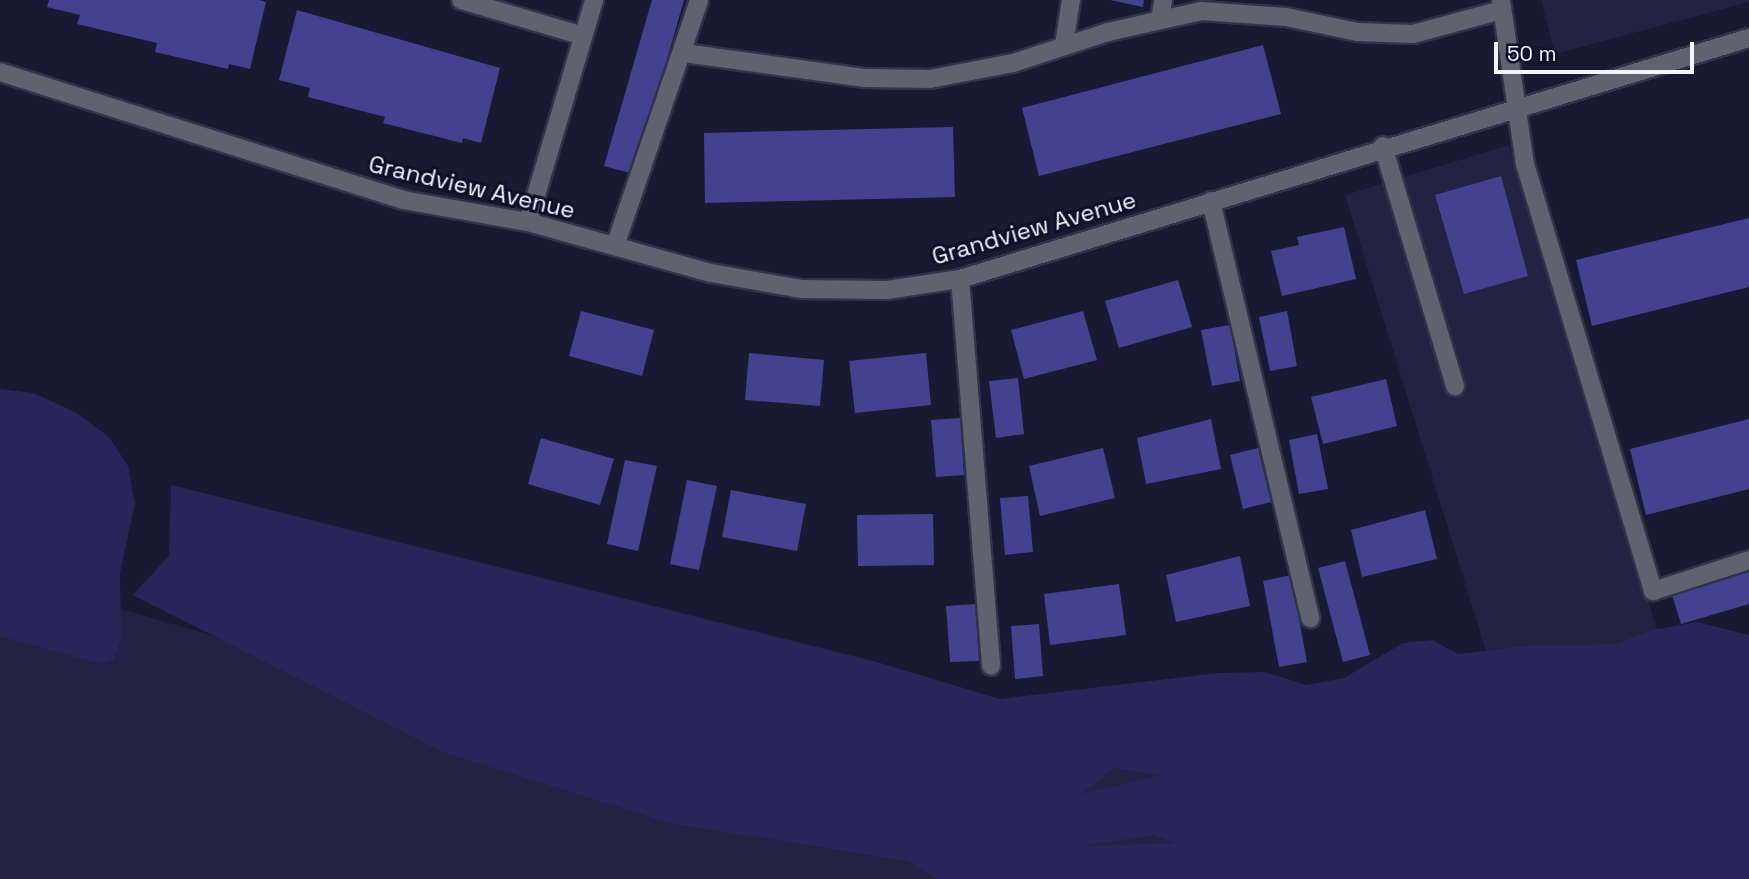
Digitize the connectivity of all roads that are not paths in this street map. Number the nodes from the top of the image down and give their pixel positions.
1 (461, 0) edge
2 (594, 0) edge
3 (699, 0) edge
4 (1071, 0) edge
5 (1163, 0) edge
6 (1502, 5) edge
7 (1288, 9) edge
8 (1160, 20) junction
9 (583, 36) junction
10 (1749, 38) edge
11 (1064, 45) junction
12 (684, 53) junction
13 (0, 72) edge
14 (1517, 106) junction
15 (1384, 146) junction
16 (1210, 201) junction
17 (527, 222) junction
18 (615, 246) junction
19 (960, 279) junction
20 (1455, 386) dead end
21 (1749, 560) edge
22 (1310, 618) dead end
23 (991, 666) dead end

1 - 9 street
2 - 9 street
3 - 12 street
4 - 11 street
5 - 8 street
6 - 7 street
6 - 14 street
7 - 8 street
8 - 11 street
9 - 17 street
10 - 14 street, Grandview Avenue
11 - 12 street
12 - 18 street
13 - 17 street, Grandview Avenue
14 - 15 street, Grandview Avenue
14 - 21 street
15 - 16 street, Grandview Avenue
15 - 20 street
16 - 19 street, Grandview Avenue
16 - 22 street
17 - 18 street, Grandview Avenue
18 - 19 street, Grandview Avenue
19 - 23 street

